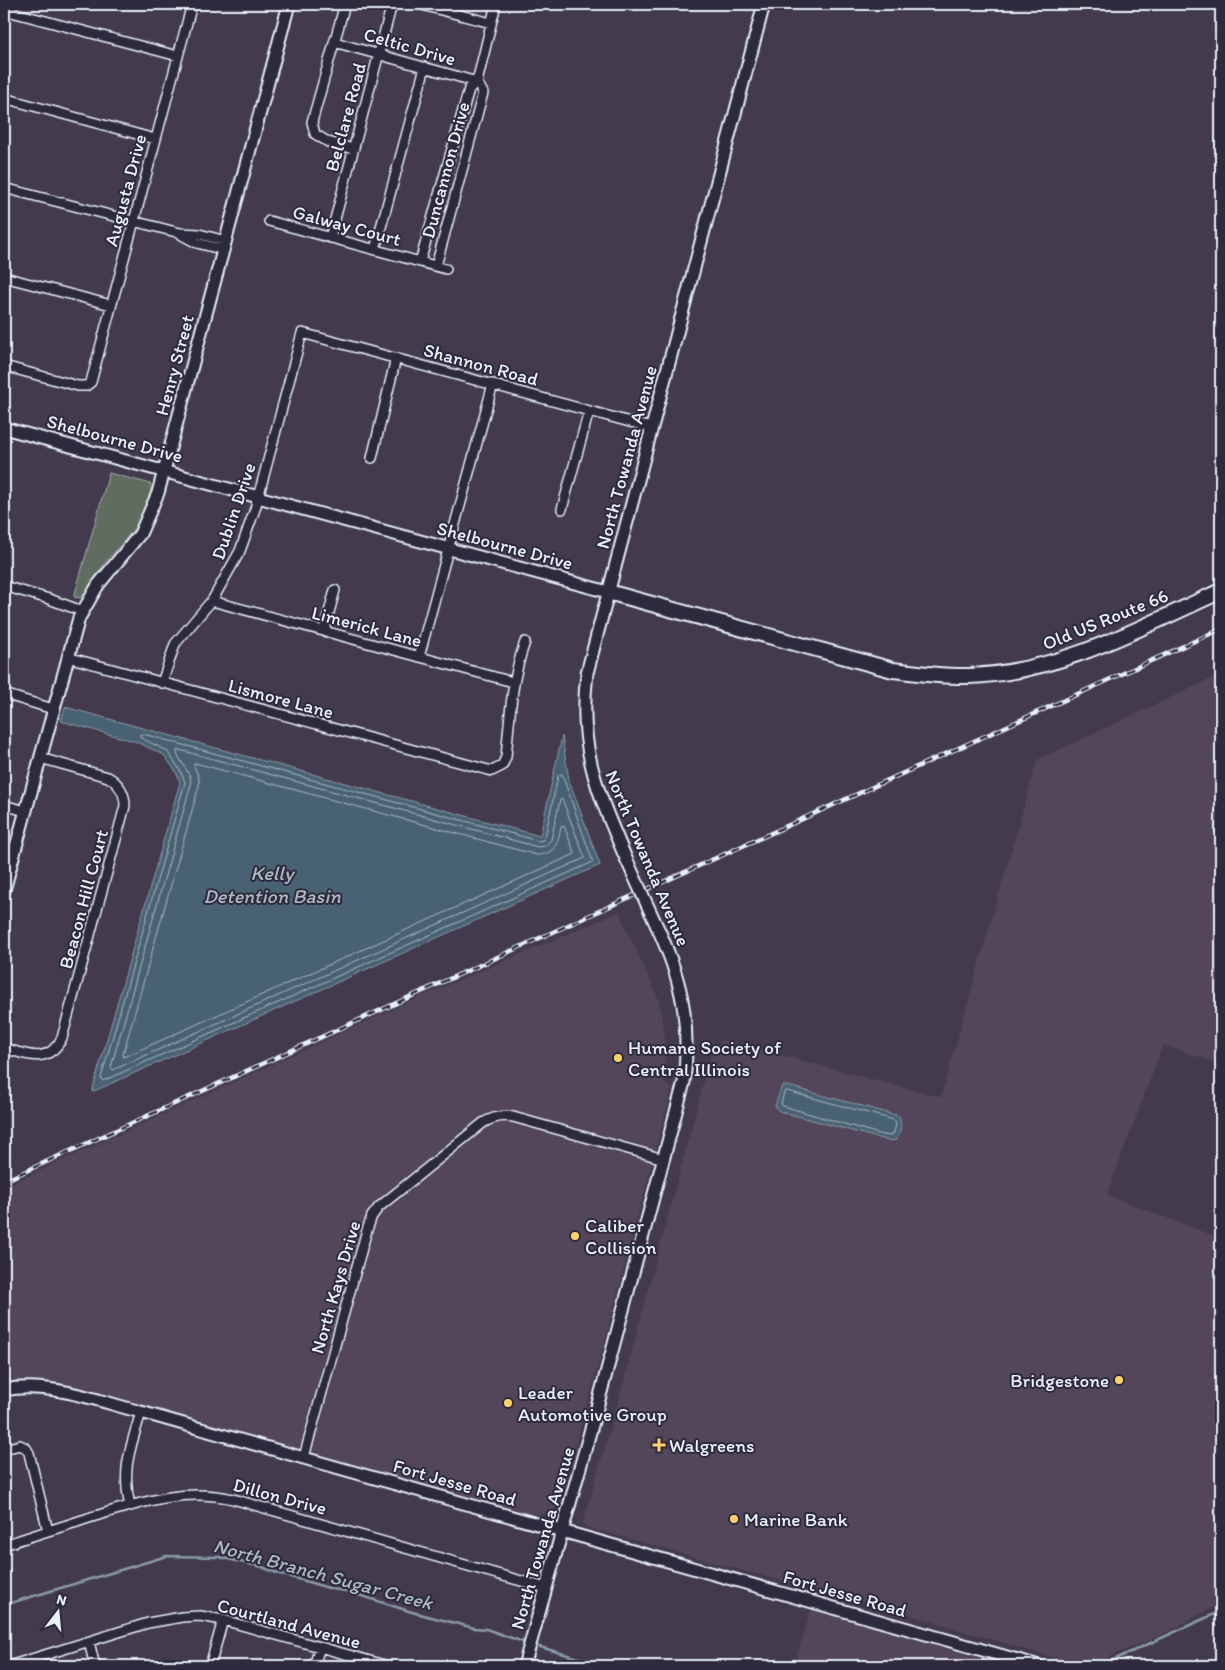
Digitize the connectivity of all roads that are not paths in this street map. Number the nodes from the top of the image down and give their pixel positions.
1 (192, 4) edge
2 (289, 4) edge
3 (345, 4) edge
4 (392, 4) edge
5 (418, 4) edge
6 (496, 4) edge
7 (764, 4) edge
8 (441, 7) edge
9 (4, 10) edge
10 (491, 23) junction
11 (334, 42) junction
12 (378, 54) junction
13 (178, 56) junction
14 (425, 67) junction
15 (477, 82) junction
16 (4, 98) edge
17 (155, 139) junction
18 (354, 149) junction
19 (4, 188) edge
20 (134, 221) junction
21 (269, 221) dead end
22 (330, 238) junction
23 (225, 246) junction
24 (376, 249) junction
25 (420, 262) junction
26 (436, 266) junction
27 (446, 269) dead end
28 (4, 277) edge
29 (111, 305) junction
30 (302, 333) joint
31 (396, 358) junction
32 (4, 366) edge
33 (493, 384) junction
34 (589, 411) junction
35 (4, 428) edge
36 (652, 428) junction
37 (372, 458) dead end
38 (165, 471) junction
39 (258, 497) junction
40 (562, 510) dead end
41 (448, 549) junction
42 (4, 586) edge
43 (335, 590) dead end
44 (1221, 591) edge
45 (608, 592) junction
46 (212, 601) junction
47 (82, 611) junction
48 (324, 631) junction
49 (525, 642) dead end
50 (67, 657) junction
51 (419, 657) junction
52 (1001, 673) joint
53 (514, 682) junction
54 (162, 683) junction
55 (4, 694) edge
56 (53, 709) junction
57 (40, 758) junction
58 (4, 805) edge
59 (25, 811) junction
60 (4, 890) edge
61 (4, 1048) edge
62 (664, 1160) junction
63 (4, 1390) edge
64 (141, 1412) junction
65 (4, 1448) edge
66 (304, 1457) junction
67 (130, 1506) junction
68 (48, 1531) junction
69 (562, 1531) junction
70 (4, 1545) edge
71 (546, 1588) junction
72 (223, 1620) junction
73 (89, 1642) junction
74 (320, 1647) junction
75 (9, 1666) edge
76 (96, 1666) edge
77 (210, 1666) edge
78 (314, 1666) edge
79 (388, 1666) edge
80 (524, 1666) edge
81 (1039, 1666) edge

1 - 13 street, Augusta Drive
2 - 23 main road, Henry Street
3 - 11 street
4 - 12 street, Belclare Road
5 - 8 street
6 - 10 street, Duncannon Drive
7 - 36 main road, North Towanda Avenue
8 - 10 street
9 - 13 street
10 - 15 street, Duncannon Drive
11 - 12 street, Celtic Drive
11 - 18 street
12 - 14 street, Celtic Drive
12 - 18 street, Belclare Road
13 - 17 street, Augusta Drive
14 - 15 street, Celtic Drive
14 - 24 street
15 - 25 street, Duncannon Drive
15 - 26 street, Duncannon Drive
16 - 17 street
17 - 20 street, Augusta Drive
18 - 22 street, Belclare Road
19 - 20 street
20 - 23 street
20 - 29 street, Augusta Drive
21 - 22 street, Galway Court
22 - 24 street, Galway Court
23 - 38 main road, Henry Street
24 - 25 street, Galway Court
25 - 26 street, Galway Court
26 - 27 street, Galway Court
28 - 29 street
29 - 32 street, Augusta Drive
30 - 31 street, Shannon Road
30 - 39 street, Dublin Drive
31 - 33 street, Shannon Road
31 - 37 street
33 - 34 street, Shannon Road
33 - 41 street
34 - 36 street, Shannon Road
34 - 40 street
35 - 38 main road, Shelbourne Drive
36 - 45 main road, North Towanda Avenue
38 - 39 main road, Shelbourne Drive
38 - 47 main road, Henry Street
39 - 41 main road, Shelbourne Drive
39 - 46 street, Dublin Drive
41 - 45 main road, Shelbourne Drive
41 - 51 street
42 - 47 street
43 - 48 street
44 - 52 main road, Old US Route 66
45 - 52 main road, Shelbourne Drive
45 - 62 main road, North Towanda Avenue, bridge
46 - 48 street, Limerick Lane
46 - 54 street, Dublin Drive
47 - 50 main road, Henry Street
48 - 51 street, Limerick Lane
49 - 53 street
50 - 54 street, Lismore Lane
50 - 56 main road, Henry Street
51 - 53 street, Limerick Lane
53 - 54 street, Lismore Lane
55 - 56 street
56 - 57 main road, Henry Street
57 - 59 main road, Henry Street
57 - 61 street, Beacon Hill Court
58 - 59 street
59 - 60 main road, Henry Street
62 - 66 street, North Kays Drive
62 - 69 main road, North Towanda Avenue
63 - 64 main road, Fort Jesse Road
64 - 66 main road, Fort Jesse Road
64 - 67 street
65 - 68 street
66 - 69 main road, Fort Jesse Road
67 - 68 street, Dillon Drive
67 - 71 street, Dillon Drive
68 - 70 street, Dillon Drive
69 - 71 main road, North Towanda Avenue
69 - 81 main road, Fort Jesse Road
71 - 80 main road, North Towanda Avenue
72 - 73 street, Courtland Avenue
72 - 74 street, Courtland Avenue
72 - 77 street
73 - 75 street, Courtland Avenue
73 - 76 street
74 - 78 street
74 - 79 street, Courtland Avenue

